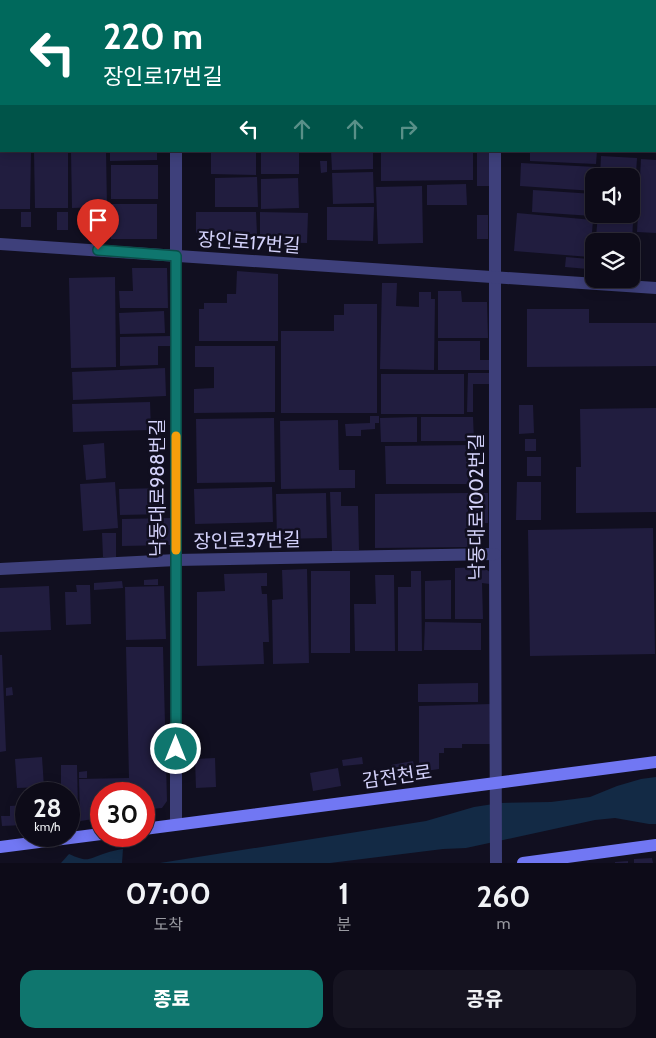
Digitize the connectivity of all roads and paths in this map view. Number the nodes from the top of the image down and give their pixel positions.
1 (176, 152) edge
2 (496, 152) edge
3 (0, 244) edge
4 (176, 256) junction
5 (496, 277) junction
6 (656, 288) edge
7 (494, 554) junction
8 (176, 560) junction
9 (0, 569) edge
10 (656, 762) edge
11 (496, 786) junction
12 (176, 824) junction
13 (155, 827) edge
14 (90, 835) edge
15 (656, 845) edge
16 (0, 847) edge
17 (496, 860) edge
18 (523, 863) edge

1 - 4 street, 낙동대로988번길
2 - 5 street, 낙동대로1002번길
3 - 4 street, 장인로17번길
4 - 5 street, 장인로17번길
4 - 8 street, 낙동대로988번길
5 - 6 street, 장인로17번길
5 - 7 street, 낙동대로1002번길
7 - 8 street, 장인로37번길
7 - 11 street, 낙동대로1002번길
8 - 9 street, 장인로37번길
8 - 12 street, 낙동대로988번길
10 - 11 street, 감전천로
11 - 12 street, 감전천로
11 - 17 street, 낙동대로1002번길
12 - 13 street, 감전천로
14 - 16 street
15 - 18 street

